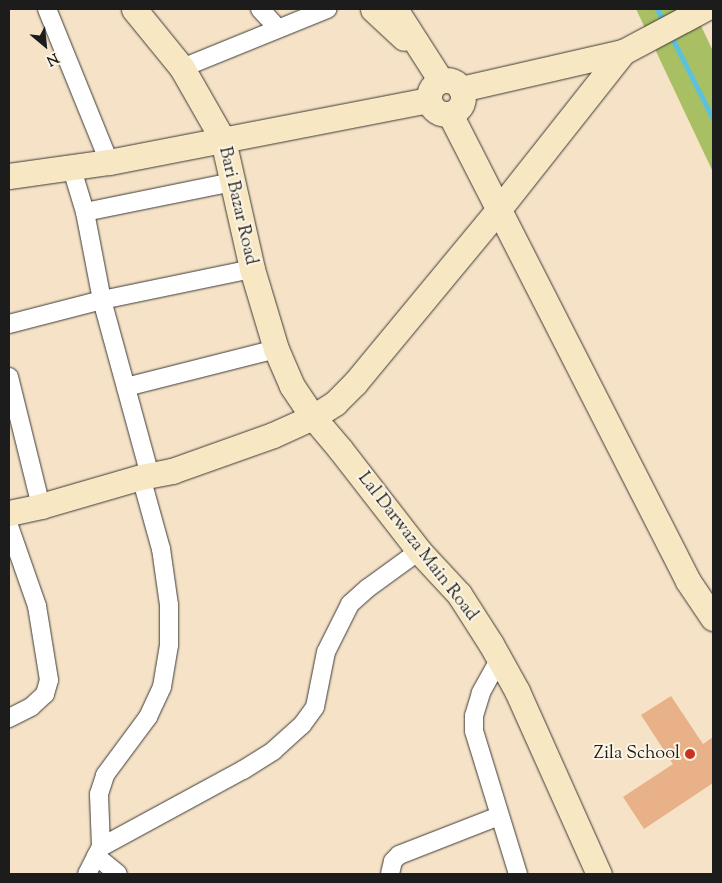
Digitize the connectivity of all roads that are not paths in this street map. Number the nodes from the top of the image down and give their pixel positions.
1 (47, 9) edge
2 (134, 9) edge
3 (260, 9) edge
4 (327, 9) edge
5 (373, 9) edge
6 (395, 9) edge
7 (704, 9) edge
8 (278, 28) junction
9 (630, 48) junction
10 (182, 68) junction
11 (440, 83) junction
12 (222, 140) junction
13 (108, 162) junction
14 (70, 166) junction
15 (9, 176) edge
16 (232, 182) junction
17 (499, 209) junction
18 (85, 212) junction
19 (252, 269) junction
20 (102, 300) junction
21 (9, 324) edge
22 (276, 349) junction
23 (9, 377) edge
24 (126, 387) junction
25 (313, 417) junction
26 (145, 477) junction
27 (41, 506) junction
28 (9, 513) edge
29 (9, 526) edge
30 (419, 551) junction
31 (713, 618) edge
32 (499, 660) junction
33 (9, 718) edge
34 (499, 816) junction
35 (99, 851) junction
36 (87, 874) edge
37 (118, 874) edge
38 (390, 874) edge
39 (518, 874) edge
40 (599, 874) edge

1 - 13 street
2 - 10 street, Bari Bazar Road
3 - 8 street
4 - 8 street
5 - 11 street
6 - 11 street
7 - 9 street
8 - 10 street
9 - 11 street
9 - 17 street
10 - 12 street, Bari Bazar Road
11 - 12 street
11 - 17 street
12 - 13 street
12 - 16 street, Bari Bazar Road
13 - 14 street
14 - 15 street
14 - 18 street
16 - 18 street
16 - 19 street, Bari Bazar Road
17 - 25 street
17 - 31 street
18 - 20 street
19 - 20 street
19 - 22 street, Bari Bazar Road
20 - 21 street
20 - 24 street
22 - 24 street
22 - 25 street, Bari Bazar Road
23 - 27 street
24 - 26 street
25 - 26 street
25 - 30 street, Lal Darwaza Main Road
26 - 27 street
26 - 35 street
27 - 28 street
29 - 33 street
30 - 32 street, Lal Darwaza Main Road
30 - 35 street
32 - 34 street
32 - 40 street, Lal Darwaza Main Road
34 - 38 street
34 - 39 street
35 - 36 street
35 - 37 street

